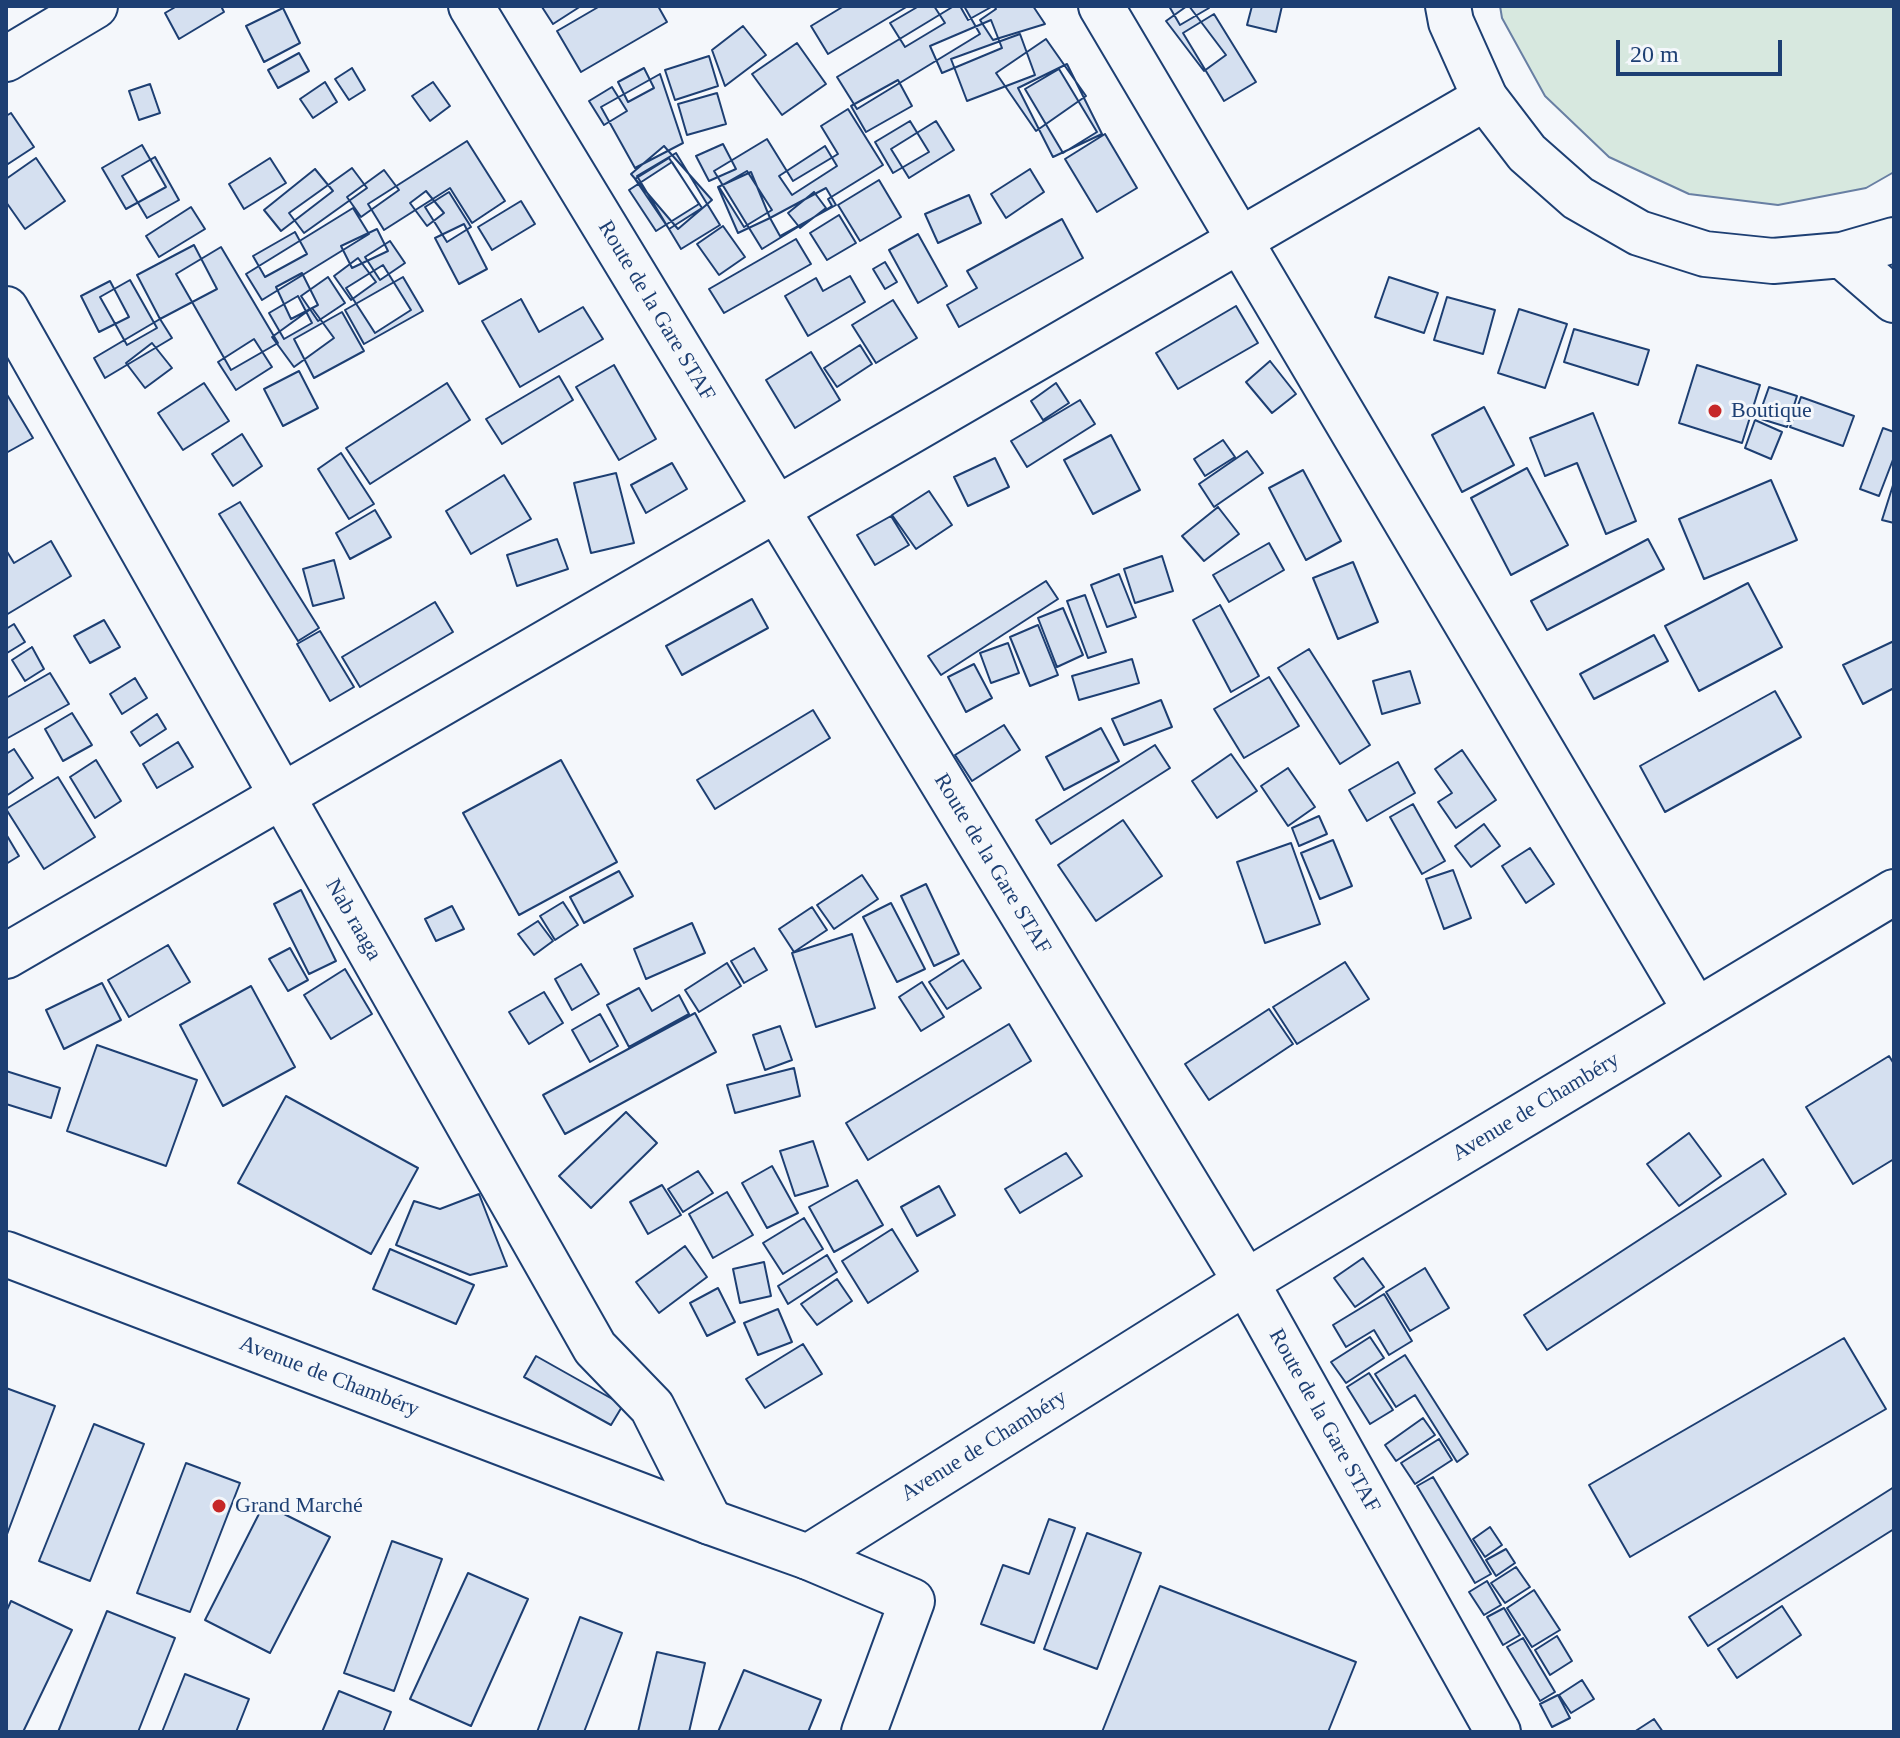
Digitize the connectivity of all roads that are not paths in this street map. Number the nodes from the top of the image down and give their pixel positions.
1 (95, 6) edge
2 (471, 6) edge
3 (1101, 6) edge
4 (1448, 6) edge
5 (6, 59) edge
6 (1485, 98) junction
7 (1239, 240) junction
8 (1894, 240) edge
9 (1842, 255) junction
10 (1894, 300) edge
11 (6, 309) edge
12 (776, 509) junction
13 (282, 796) junction
14 (1894, 892) edge
15 (6, 956) edge
16 (1696, 1011) junction
17 (6, 1254) edge
18 (1246, 1282) junction
19 (710, 1522) junction
20 (808, 1557) junction
21 (864, 1732) edge
22 (1498, 1732) edge

1 - 5 street
2 - 12 street, Route de la Gare STAF
3 - 7 street
4 - 6 street
6 - 7 street
6 - 9 street
7 - 12 street
7 - 16 street
8 - 9 street
9 - 10 street
11 - 13 street, Nab raaga
12 - 13 street
12 - 18 street, Route de la Gare STAF
13 - 15 street
13 - 19 street, Nab raaga
14 - 16 street, Avenue de Chambéry
16 - 18 street, Avenue de Chambéry
17 - 19 street, Avenue de Chambéry
18 - 20 street, Avenue de Chambéry
18 - 22 street, Route de la Gare STAF
19 - 20 street, Avenue de Chambéry
20 - 21 street

